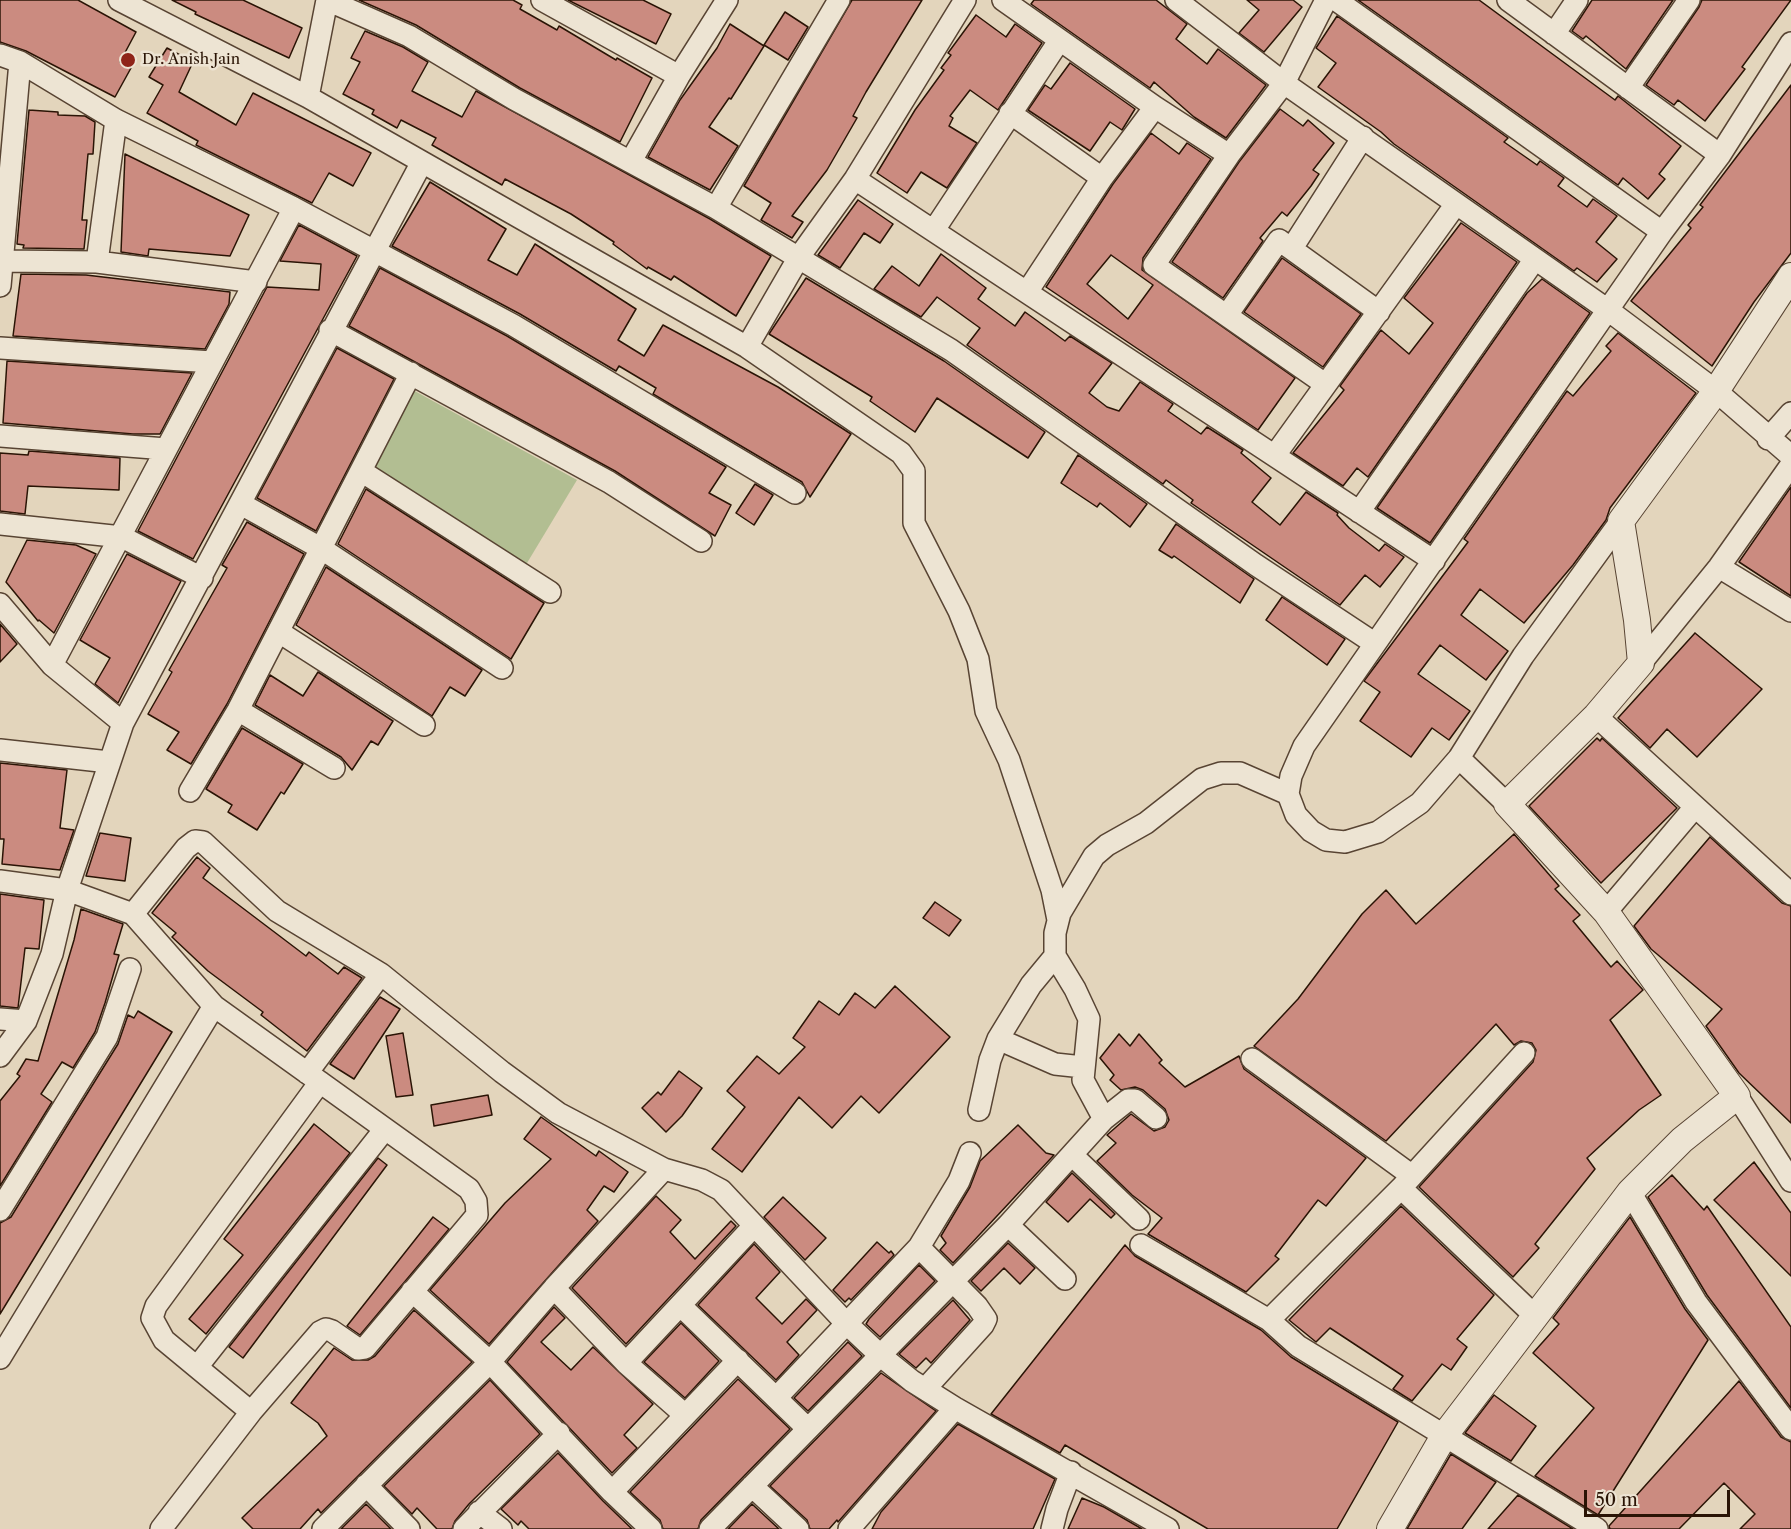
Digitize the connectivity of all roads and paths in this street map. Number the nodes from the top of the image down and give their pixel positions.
1 (119, 0) edge
2 (327, 0) edge
3 (542, 0) edge
4 (727, 0) edge
5 (839, 0) edge
6 (965, 0) edge
7 (1003, 0) edge
8 (1176, 0) edge
9 (1326, 0) edge
10 (1336, 0) edge
11 (1508, 0) edge
12 (1577, 0) edge
13 (1689, 0) edge
14 (1199, 6) edge
15 (1554, 34) junction
16 (1059, 41) junction
17 (1791, 43) edge
18 (10, 59) edge
19 (679, 76) junction
20 (1284, 83) junction
21 (1628, 88) junction
22 (308, 97) junction
23 (1155, 107) junction
24 (1010, 113) junction
25 (116, 120) junction
26 (1363, 137) junction
27 (1229, 155) junction
28 (1720, 155) junction
29 (631, 161) junction
30 (422, 162) junction
31 (1102, 178) junction
32 (855, 179) junction
33 (1456, 204) junction
34 (294, 208) junction
35 (716, 208) junction
36 (934, 230) junction
37 (1662, 232) junction
38 (1292, 248) junction
39 (373, 251) junction
40 (799, 257) junction
41 (1535, 259) junction
42 (2, 261) junction
43 (97, 262) junction
44 (1791, 276) edge
45 (256, 282) junction
46 (0, 286) edge
47 (1027, 291) junction
48 (1608, 309) junction
49 (1379, 312) junction
50 (1227, 315) junction
51 (330, 330) junction
52 (747, 347) junction
53 (0, 348) edge
54 (212, 362) junction
55 (411, 373) junction
56 (1325, 384) junction
57 (1716, 391) junction
58 (1791, 413) edge
59 (0, 436) edge
60 (1768, 438) junction
61 (166, 448) junction
62 (1275, 455) junction
63 (1791, 456) edge
64 (1791, 465) edge
65 (361, 471) junction
66 (795, 493) dead end
67 (241, 504) junction
68 (1359, 512) junction
69 (1621, 521) junction
70 (0, 524) edge
71 (122, 537) junction
72 (701, 541) dead end
73 (322, 549) junction
74 (1434, 561) junction
75 (1719, 567) junction
76 (202, 578) junction
77 (550, 592) dead end
78 (0, 604) edge
79 (1791, 611) edge
80 (279, 632) junction
81 (1374, 643) junction
82 (1641, 663) junction
83 (52, 665) junction
84 (502, 668) dead end
85 (238, 710) junction
86 (1596, 716) junction
87 (123, 723) junction
88 (424, 725) dead end
89 (0, 750) edge
90 (1458, 758) junction
91 (109, 762) junction
92 (334, 768) dead end
93 (190, 791) dead end
94 (1288, 794) junction
95 (1507, 804) junction
96 (1695, 807) junction
97 (0, 881) edge
98 (67, 890) junction
99 (1791, 894) edge
100 (1606, 912) junction
101 (133, 914) junction
102 (1058, 920) junction
103 (1055, 956) junction
104 (130, 969) dead end
105 (381, 974) junction
106 (214, 1006) junction
107 (0, 1019) edge
108 (26, 1022) junction
109 (998, 1039) junction
110 (1524, 1053) dead end
111 (0, 1056) edge
112 (1252, 1059) dead end
113 (1083, 1073) junction
114 (313, 1077) junction
115 (1737, 1096) junction
116 (979, 1110) dead end
117 (1099, 1111) junction
118 (1156, 1118) dead end
119 (385, 1129) junction
120 (970, 1153) dead end
121 (1072, 1155) junction
122 (664, 1169) junction
123 (1406, 1181) junction
124 (1791, 1181) edge
125 (1630, 1192) junction
126 (0, 1210) edge
127 (1139, 1219) dead end
128 (1008, 1225) junction
129 (753, 1227) junction
130 (1141, 1245) dead end
131 (920, 1247) junction
132 (1065, 1279) dead end
133 (951, 1282) junction
134 (554, 1288) junction
135 (412, 1291) junction
136 (680, 1305) junction
137 (1535, 1316) junction
138 (1269, 1320) junction
139 (846, 1323) junction
140 (881, 1356) junction
141 (0, 1358) edge
142 (738, 1360) junction
143 (490, 1362) junction
144 (626, 1363) junction
145 (197, 1367) junction
146 (925, 1389) junction
147 (777, 1397) junction
148 (955, 1408) junction
149 (251, 1412) junction
150 (685, 1415) junction
151 (808, 1429) junction
152 (1791, 1429) edge
153 (560, 1433) junction
154 (1444, 1436) junction
155 (1071, 1472) junction
156 (366, 1485) junction
157 (752, 1486) junction
158 (612, 1492) junction
159 (479, 1512) junction
160 (161, 1529) edge
161 (323, 1529) edge
162 (409, 1529) edge
163 (464, 1529) edge
164 (501, 1529) edge
165 (651, 1529) edge
166 (710, 1529) edge
167 (798, 1529) edge
168 (849, 1529) edge
169 (1052, 1529) edge
170 (1168, 1529) edge
171 (1390, 1529) edge
172 (1597, 1529) edge

1 - 22 street
2 - 22 street
2 - 29 street
3 - 19 street
4 - 19 street
5 - 35 street
6 - 32 street
7 - 16 street
8 - 14 street
9 - 20 street
10 - 37 street
11 - 15 street
12 - 15 street
13 - 21 street
14 - 20 street
15 - 21 street
16 - 23 street
16 - 24 street
17 - 28 street
18 - 25 street
18 - 42 street
19 - 29 street
20 - 26 street
20 - 27 street
21 - 28 street
22 - 30 street
23 - 27 street
23 - 31 street
24 - 31 street
24 - 36 street
25 - 34 street
25 - 43 street
26 - 33 street
26 - 38 street
27 - 50 street
28 - 37 street
29 - 35 street
30 - 39 street
30 - 52 street
31 - 47 street
32 - 36 street
32 - 40 street
33 - 41 street
33 - 49 street
34 - 39 street
34 - 45 street
35 - 40 street
36 - 47 street
37 - 48 street
38 - 49 street
38 - 50 street
39 - 51 street
39 - 66 street
40 - 52 street
40 - 81 street
41 - 48 street
41 - 68 street
42 - 43 street
42 - 46 street
43 - 45 street
44 - 57 street
45 - 54 street
47 - 62 street
48 - 57 street
48 - 74 street
49 - 56 street
50 - 56 street
51 - 55 street
51 - 67 street
52 - 102 street
53 - 54 street
54 - 61 street
55 - 65 street
55 - 72 street
56 - 62 street
57 - 60 street
57 - 69 street
58 - 60 street
59 - 61 street
60 - 63 street
61 - 71 street
62 - 68 street
64 - 75 street
65 - 73 street
65 - 77 street
67 - 73 street
67 - 76 street
68 - 74 street
69 - 82 street
69 - 90 street
70 - 71 street
71 - 76 street
71 - 83 street
73 - 80 street
73 - 84 street
74 - 81 street
75 - 79 street
75 - 82 street
76 - 87 street
78 - 83 street
80 - 85 street
80 - 88 street
81 - 94 street
82 - 86 street
83 - 87 street
85 - 92 street
85 - 93 street
86 - 95 street
86 - 96 street
87 - 91 street
89 - 91 street
90 - 94 street
90 - 95 street
91 - 98 street
94 - 102 street
95 - 100 street
96 - 99 street
96 - 100 street
97 - 98 street
98 - 101 street
98 - 108 street
100 - 115 street
101 - 105 street
101 - 106 street
102 - 103 street
103 - 109 street
103 - 113 street
104 - 126 street
105 - 114 street
105 - 122 street
106 - 114 street
106 - 141 street
107 - 108 street
108 - 111 street
109 - 113 street
109 - 116 street
110 - 123 street
112 - 123 street
113 - 117 street
114 - 119 street
114 - 145 street
115 - 124 street
115 - 125 street
117 - 118 street
117 - 121 street
119 - 135 street
119 - 145 street
120 - 131 street
121 - 127 street
121 - 128 street
122 - 129 street
122 - 134 street
123 - 137 street
123 - 138 street
125 - 137 street
125 - 152 street
128 - 132 street
128 - 133 street
129 - 136 street
129 - 139 street
130 - 138 street
131 - 133 street
131 - 139 street
133 - 140 street
133 - 146 street
134 - 143 street
134 - 144 street
135 - 143 street
135 - 149 street
136 - 142 street
136 - 144 street
137 - 154 street
138 - 154 street
139 - 140 street
139 - 147 street
140 - 146 street
140 - 151 street
142 - 147 street
142 - 150 street
143 - 153 street
143 - 156 street
144 - 150 street
145 - 149 street
146 - 148 street
147 - 151 street
148 - 155 street
148 - 168 street
149 - 160 street
150 - 158 street
151 - 157 street
153 - 158 street
153 - 159 street
154 - 171 street
154 - 172 street
155 - 169 street
155 - 170 street
156 - 161 street
156 - 162 street
157 - 166 street
157 - 167 street
158 - 165 street
159 - 163 street
159 - 164 street

